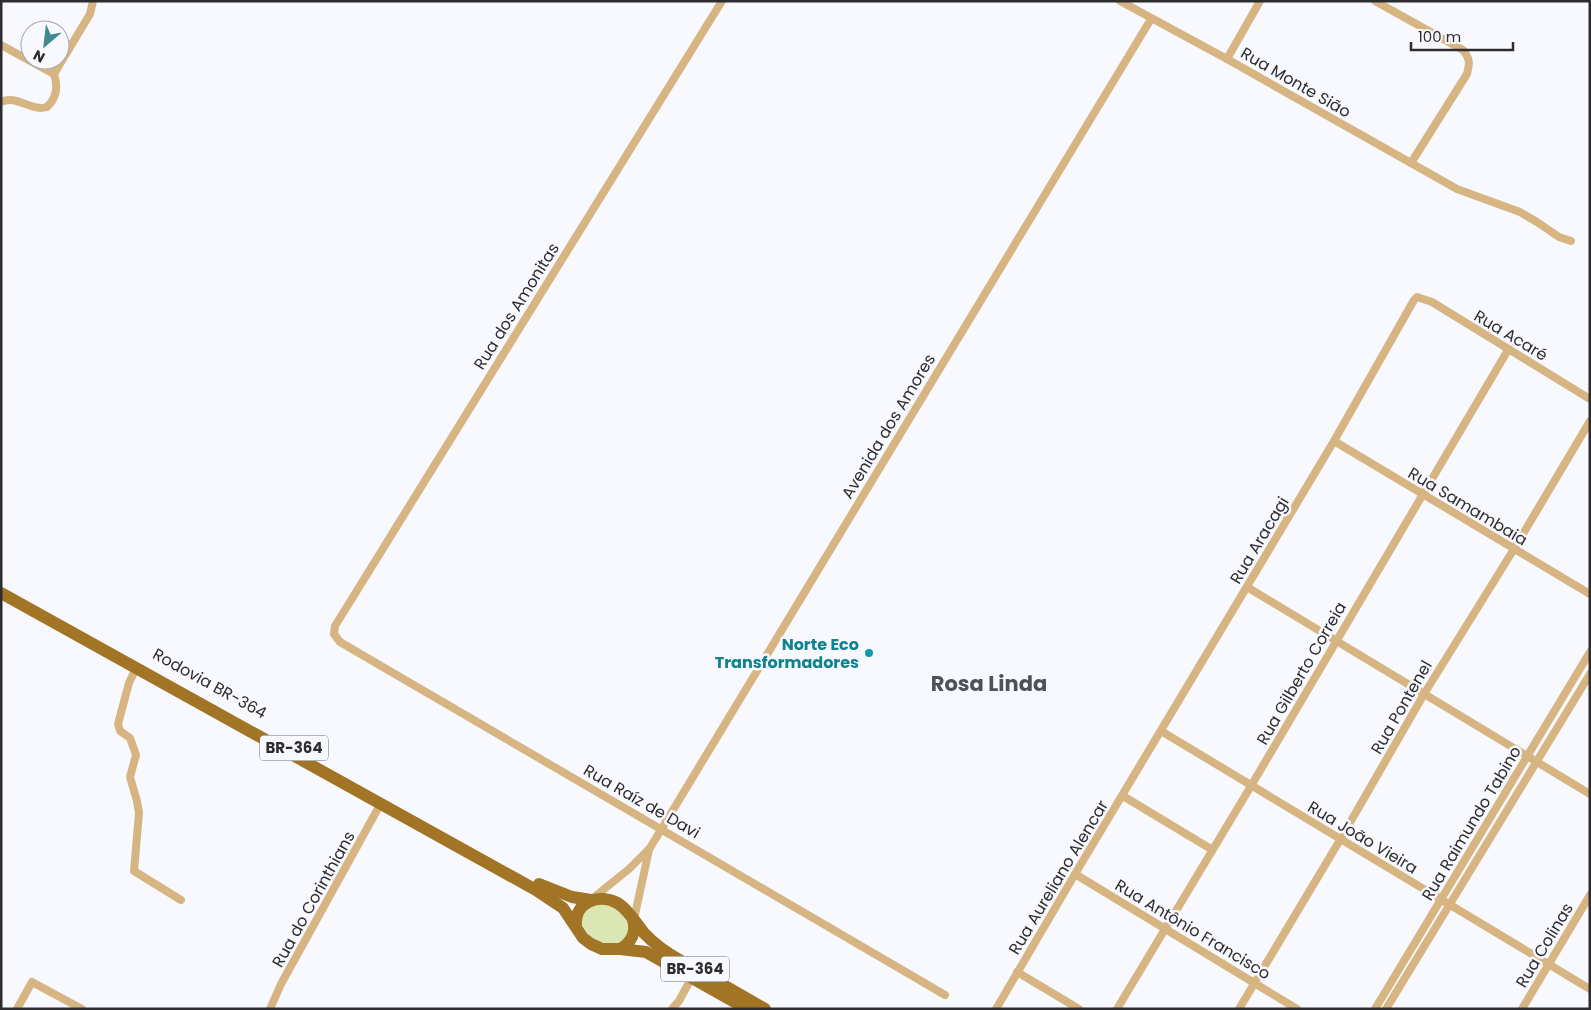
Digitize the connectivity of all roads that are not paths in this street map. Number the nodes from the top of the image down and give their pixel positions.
1 (93, 1) edge
2 (722, 1) edge
3 (1120, 1) edge
4 (1260, 1) edge
5 (1375, 1) edge
6 (1151, 19) junction
7 (1, 45) edge
8 (20, 55) edge
9 (1227, 59) junction
10 (47, 70) edge
11 (54, 74) junction
12 (1, 102) edge
13 (1411, 163) junction
14 (1571, 241) dead end
15 (1417, 297) joint
16 (1508, 350) junction
17 (1590, 399) edge
18 (1590, 421) edge
19 (1334, 441) junction
20 (1421, 495) junction
21 (1514, 549) junction
22 (1, 585) edge
23 (1247, 587) junction
24 (1, 593) edge
25 (1590, 594) edge
26 (336, 626) joint
27 (1336, 640) junction
28 (1590, 652) edge
29 (136, 668) junction
30 (1590, 674) edge
31 (1424, 694) junction
32 (1161, 731) junction
33 (1527, 756) junction
34 (1536, 762) junction
35 (1251, 786) junction
36 (1590, 794) edge
37 (1123, 796) junction
38 (382, 803) junction
39 (662, 828) junction
40 (1340, 840) junction
41 (650, 848) junction
42 (1212, 849) junction
43 (1075, 874) junction
44 (1590, 895) edge
45 (181, 900) dead end
46 (591, 900) junction
47 (1440, 900) junction
48 (1449, 905) junction
49 (634, 920) junction
50 (576, 926) junction
51 (1165, 927) junction
52 (620, 948) junction
53 (1549, 964) junction
54 (1017, 972) junction
55 (692, 977) junction
56 (1392, 981) junction
57 (1254, 982) junction
58 (1400, 985) junction
59 (1590, 989) edge
60 (945, 995) dead end
61 (17, 1009) edge
62 (82, 1009) edge
63 (270, 1009) edge
64 (672, 1009) edge
65 (747, 1009) edge
66 (765, 1009) edge
67 (996, 1009) edge
68 (1080, 1009) edge
69 (1117, 1009) edge
70 (1238, 1009) edge
71 (1297, 1009) edge
72 (1375, 1009) edge
73 (1386, 1009) edge
74 (1522, 1009) edge

1 - 11 street
2 - 26 street, Rua dos Amonitas
3 - 6 street, Rua Monte Sião
4 - 9 street
5 - 13 street
6 - 9 street, Rua Monte Sião
6 - 39 street, Avenida dos Amores
7 - 8 street
9 - 13 street, Rua Monte Sião
10 - 11 street
11 - 12 street
13 - 14 street, Rua Monte Sião
15 - 16 street, Rua Acaré
15 - 19 street, Rua Aracagi
16 - 17 street, Rua Acaré
16 - 20 street, Rua Gilberto Correia
18 - 21 street, Rua Pontenel
19 - 20 street, Rua Samambaia
19 - 23 street, Rua Aracagi
20 - 21 street, Rua Samambaia
20 - 27 street, Rua Gilberto Correia
21 - 25 street, Rua Samambaia
21 - 31 street, Rua Pontenel
22 - 46 highway, Rodovia BR-364 / BR-364
23 - 27 street
23 - 32 street, Rua Aracagi
24 - 29 highway, BR-364
26 - 39 street, Rua Raíz de Davi
27 - 31 street
27 - 35 street, Rua Gilberto Correia
28 - 33 street, Rua Raimundo Tabino
29 - 38 highway, BR-364
29 - 45 street
30 - 34 street, Rua Raimundo Tabino
31 - 33 street
31 - 40 street, Rua Pontenel
32 - 35 street, Rua João Vieira
32 - 37 street, Rua Aracagi
33 - 34 street
33 - 47 street, Rua Raimundo Tabino
34 - 36 street
34 - 48 street, Rua Raimundo Tabino
35 - 40 street, Rua João Vieira
35 - 42 street, Rua Gilberto Correia
37 - 42 street
37 - 43 street, Rua Aureliano Alencar
38 - 50 highway, BR-364
38 - 63 street, Rua do Corinthians
39 - 41 street, Avenida dos Amores
39 - 60 street, Rua Raíz de Davi
40 - 47 street, Rua João Vieira
40 - 57 street, Rua Pontenel
41 - 46 street, Avenida dos Amores
41 - 49 street, Avenida dos Amores
42 - 51 street, Rua Gilberto Correia
43 - 51 street, Rua Antônio Francisco
43 - 54 street, Rua Aureliano Alencar
44 - 53 street, Rua Colinas
46 - 49 highway, BR-364
46 - 50 highway
47 - 48 street, Rua João Vieira
47 - 56 street, Rua Raimundo Tabino
48 - 53 street, Rua João Vieira
48 - 58 street, Rua Raimundo Tabino
49 - 52 highway
49 - 66 highway, BR-364
50 - 52 highway, BR-364
51 - 57 street, Rua Antônio Francisco
51 - 69 street, Rua Gilberto Correia
52 - 55 highway, BR-364
53 - 59 street, Rua João Vieira
53 - 74 street, Rua Colinas
54 - 67 street, Rua Aureliano Alencar
54 - 68 street, Rua Aureliano Alencar
55 - 64 street
55 - 65 highway, BR-364
56 - 58 street
56 - 72 street, Rua Raimundo Tabino
57 - 70 street, Rua Pontenel
57 - 71 street, Rua Antônio Francisco
58 - 73 street, Rua Raimundo Tabino
61 - 62 street

